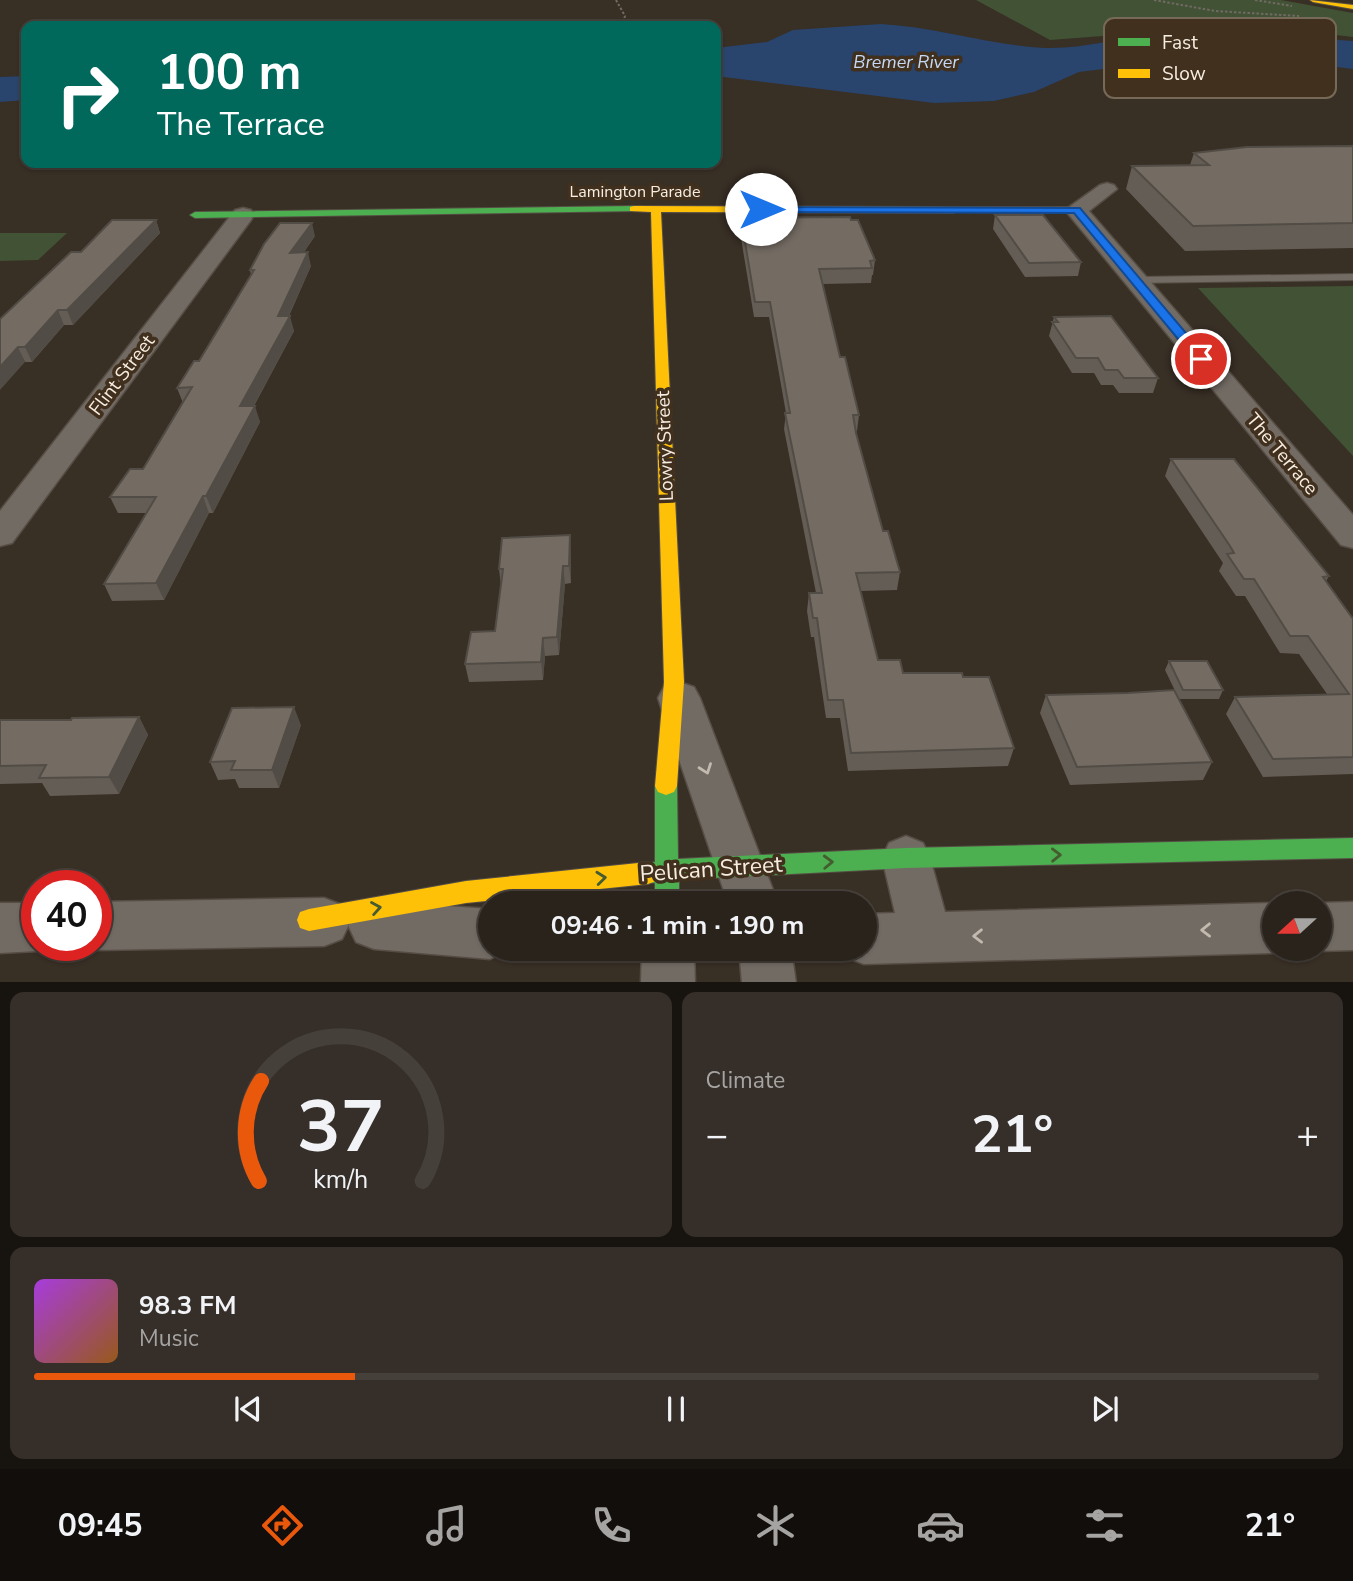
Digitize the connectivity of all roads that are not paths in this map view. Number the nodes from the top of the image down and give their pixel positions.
1 (1313, 0) edge
2 (1353, 7) edge
3 (1107, 189) dead end
4 (656, 209) junction
5 (1076, 210) junction
6 (195, 215) dead end
7 (243, 215) junction
8 (1353, 277) edge
9 (1134, 280) junction
10 (0, 535) edge
11 (1353, 537) edge
12 (674, 682) junction
13 (1353, 848) edge
14 (906, 858) junction
15 (667, 871) junction
16 (747, 884) edge
17 (667, 891) edge
18 (309, 920) junction
19 (112, 926) edge
20 (1353, 926) edge
21 (21, 927) edge
22 (1332, 927) edge
23 (0, 928) edge
24 (1262, 928) edge
25 (478, 933) edge
26 (926, 937) junction
27 (877, 939) edge
28 (668, 961) edge
29 (767, 961) edge
30 (668, 982) edge
31 (769, 982) edge

1 - 2 street
3 - 5 street
4 - 5 street, Lamington Parade
4 - 7 street, Lamington Parade
4 - 12 street, Lowry Street
5 - 9 street, The Terrace
6 - 7 street, Lamington Parade
7 - 10 street, Flint Street
8 - 9 lane
9 - 11 street, The Terrace
12 - 15 street, Lowry Street
12 -> 16 street, Lowry Street
14 -> 13 street, Pelican Street
16 -> 14 street, Pelican Street
14 - 26 street
15 - 16 street, Pelican Street
15 - 17 street, Lowry Street
18 -> 15 street, Pelican Street
18 - 19 street, Pelican Street
18 - 25 street, Pelican Street
20 - 22 street
21 - 23 street
24 -> 26 street
26 - 27 street
28 - 30 street
29 - 31 street

